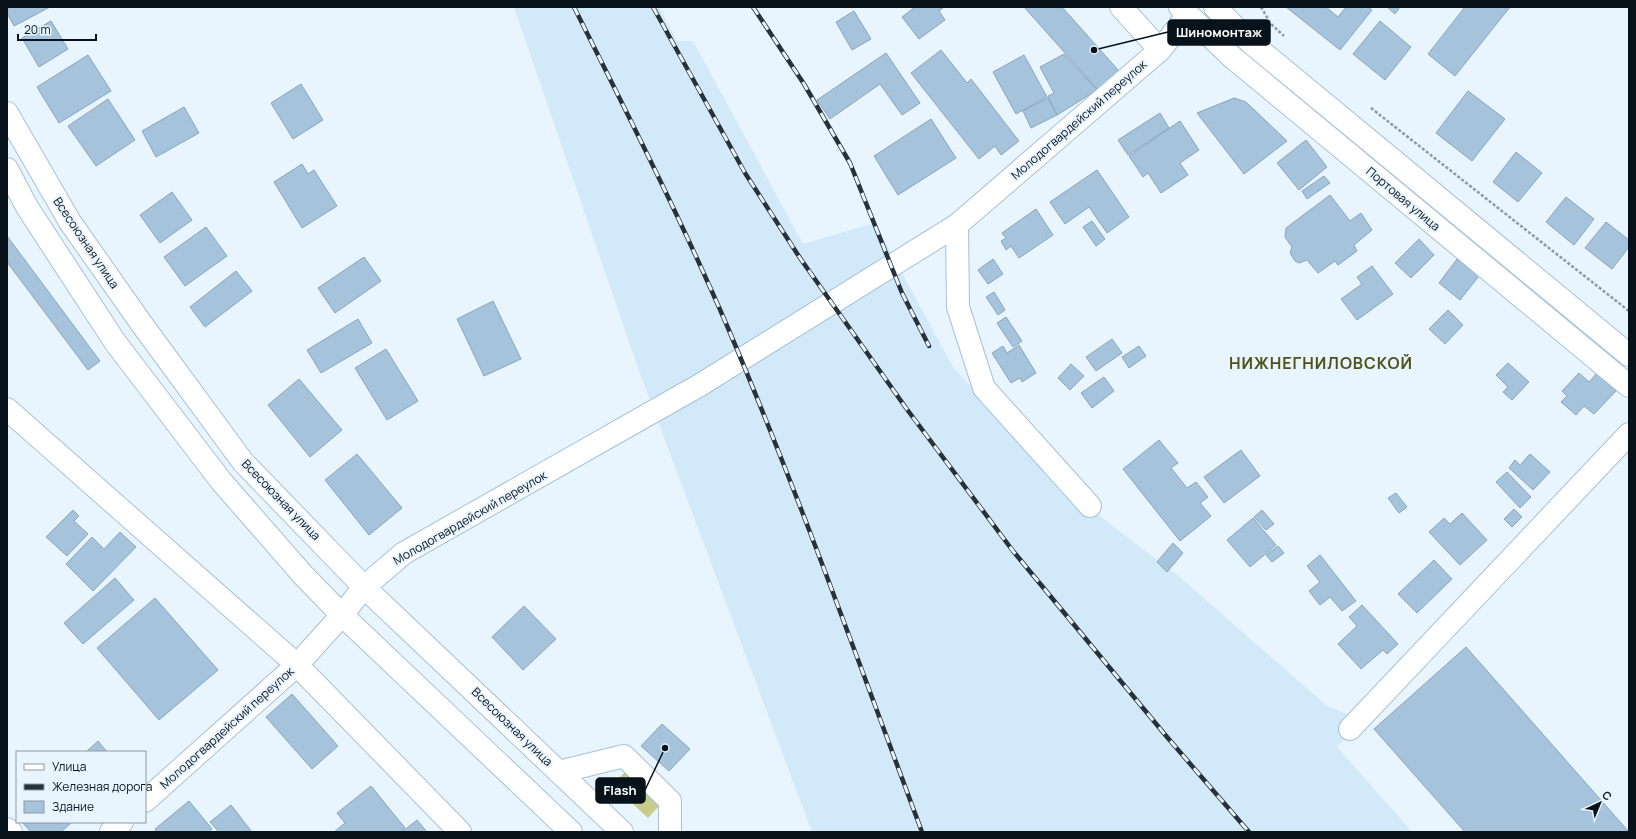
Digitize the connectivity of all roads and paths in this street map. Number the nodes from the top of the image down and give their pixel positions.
1 (1121, 7) edge
2 (1214, 7) edge
3 (1261, 7) edge
4 (1188, 10) edge
5 (1288, 39) dead end
6 (1160, 50) junction
7 (1366, 104) dead end
8 (7, 113) edge
9 (7, 168) edge
10 (957, 225) junction
11 (1629, 311) edge
12 (1629, 355) edge
13 (1629, 386) edge
14 (7, 409) edge
15 (1629, 434) edge
16 (1090, 506) dead end
17 (364, 586) junction
18 (342, 614) junction
19 (297, 665) junction
20 (1350, 729) dead end
21 (559, 772) junction
22 (146, 801) edge
23 (121, 823) edge
24 (7, 829) edge
25 (11, 832) edge
26 (111, 832) edge
27 (460, 832) edge
28 (571, 832) edge
29 (622, 832) edge
30 (670, 832) edge

1 - 6 main road
2 - 12 main road, Портовая улица
3 - 5 path
4 - 6 main road, Молодогвардейский переулок
4 - 13 main road, Портовая улица
6 - 10 main road, Молодогвардейский переулок
7 - 11 path
8 - 17 main road, Всесоюзная улица
9 - 18 main road
10 - 16 main road
10 - 17 main road, Молодогвардейский переулок
14 - 19 main road
15 - 20 main road
17 - 18 main road, Молодогвардейский переулок
17 - 21 main road, Всесоюзная улица
18 - 19 main road, Молодогвардейский переулок
18 - 28 main road
19 - 22 main road, Молодогвардейский переулок
19 - 27 main road
21 - 29 main road, Всесоюзная улица
21 - 30 main road
23 - 26 main road
24 - 25 main road

